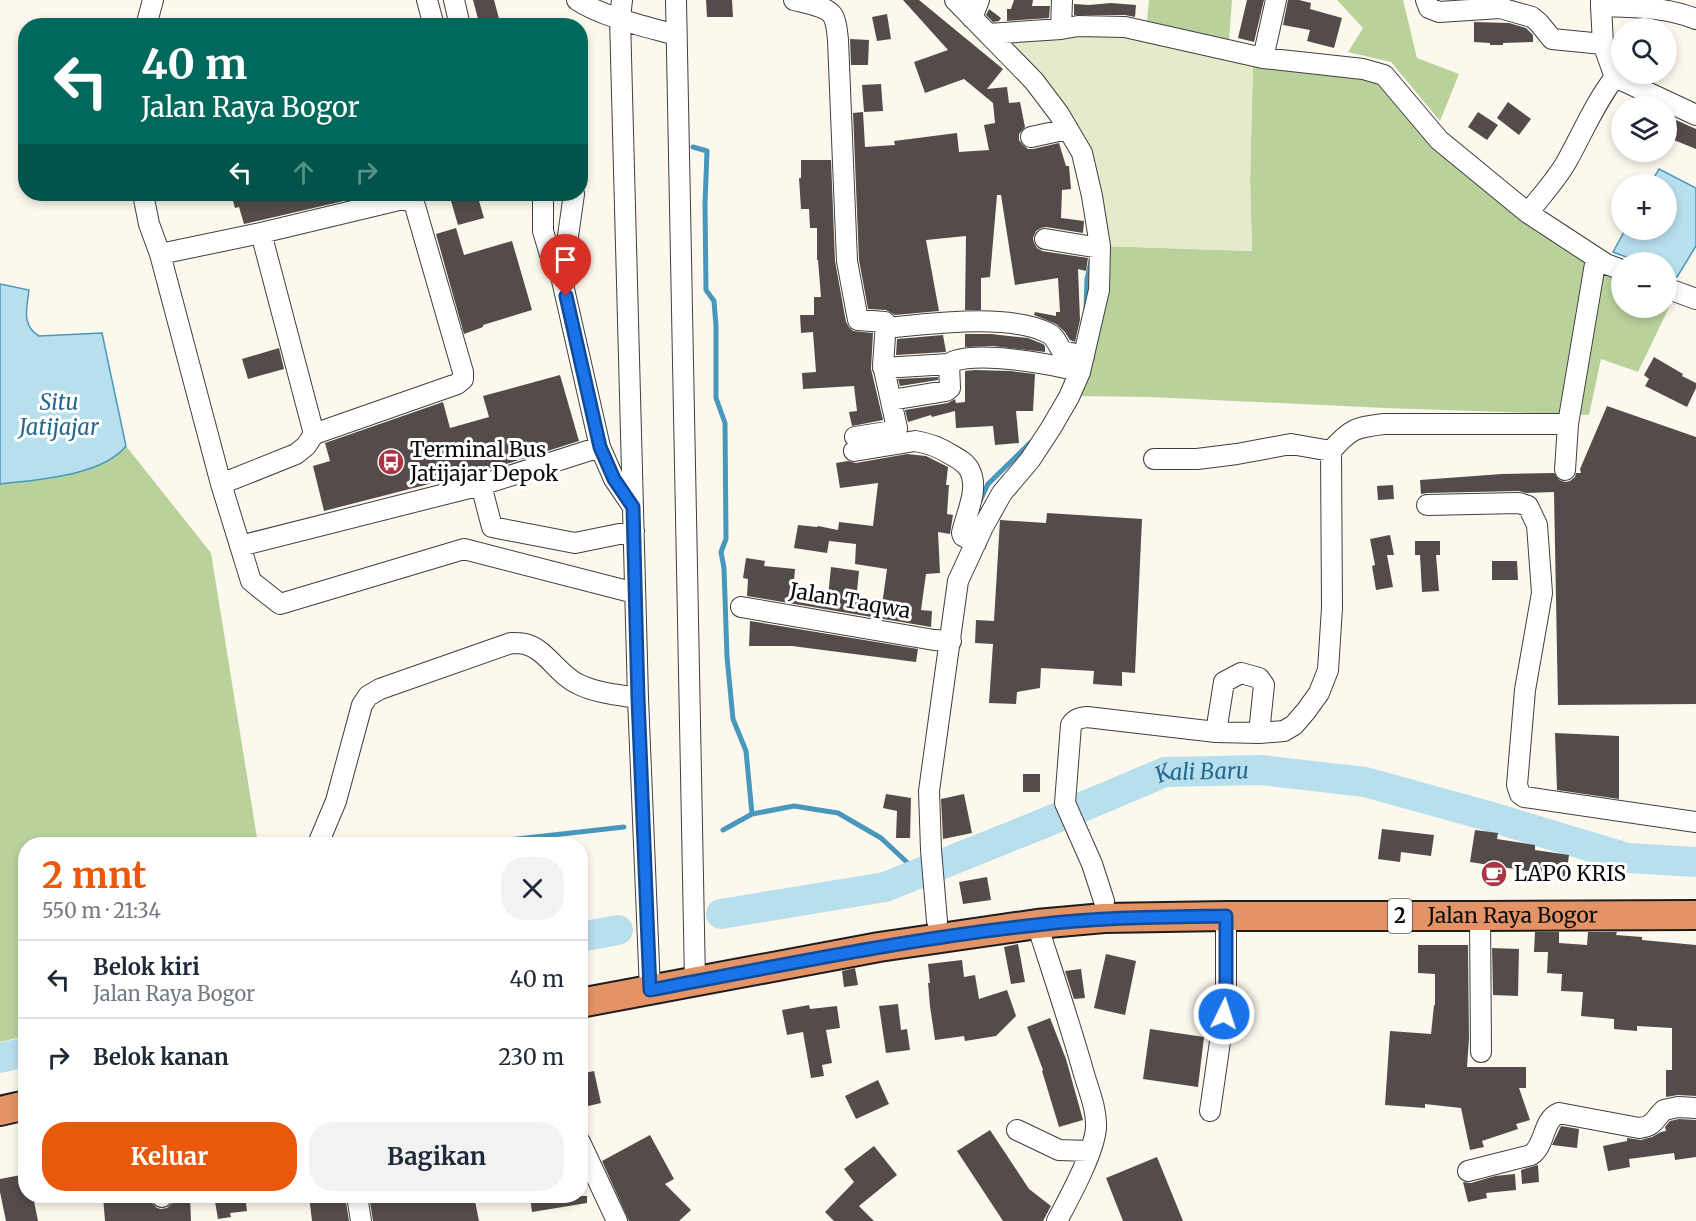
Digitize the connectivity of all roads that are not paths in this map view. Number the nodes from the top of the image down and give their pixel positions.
1 (153, 0) edge
2 (427, 0) edge
3 (454, 0) edge
4 (577, 0) edge
5 (676, 0) edge
6 (794, 0) edge
7 (955, 0) edge
8 (1062, 0) edge
9 (1276, 0) edge
10 (1426, 0) edge
11 (1601, 3) edge
12 (621, 9) edge
13 (976, 9) edge
14 (1688, 10) edge
15 (148, 18) edge
16 (432, 18) edge
17 (458, 18) edge
18 (1061, 29) junction
19 (988, 34) junction
20 (676, 35) junction
21 (1604, 44) junction
22 (1263, 58) junction
23 (1611, 65) edge
24 (1611, 82) edge
25 (1630, 84) edge
26 (1696, 115) edge
27 (1063, 130) junction
28 (1031, 137) dead end
29 (144, 201) edge
30 (395, 201) edge
31 (410, 201) edge
32 (543, 201) edge
33 (573, 201) edge
34 (1528, 213) junction
35 (261, 233) junction
36 (1045, 239) dead end
37 (1096, 248) junction
38 (159, 254) junction
39 (1596, 258) junction
40 (1611, 266) edge
41 (561, 276) junction
42 (1677, 292) edge
43 (1696, 299) edge
44 (886, 328) junction
45 (1077, 363) junction
46 (949, 364) junction
47 (883, 368) junction
48 (891, 400) junction
49 (1568, 424) junction
50 (314, 434) junction
51 (600, 447) junction
52 (1331, 451) junction
53 (1154, 459) dead end
54 (1565, 470) dead end
55 (221, 484) junction
56 (482, 484) junction
57 (1427, 505) dead end
58 (633, 507) junction
59 (634, 531) junction
60 (970, 539) junction
61 (240, 546) junction
62 (635, 593) junction
63 (741, 607) dead end
64 (943, 641) junction
65 (638, 698) junction
66 (1216, 732) junction
67 (1259, 734) junction
68 (1696, 822) edge
69 (321, 837) edge
70 (1696, 898) edge
71 (1104, 901) junction
72 (1696, 915) edge
73 (1226, 916) junction
74 (1480, 916) junction
75 (937, 921) junction
76 (1037, 924) junction
77 (695, 972) junction
78 (650, 980) junction
79 (588, 983) edge
80 (588, 1000) edge
81 (1481, 1052) dead end
82 (18, 1090) edge
83 (0, 1094) edge
84 (18, 1107) edge
85 (1696, 1108) edge
86 (0, 1111) edge
87 (1210, 1111) dead end
88 (1017, 1130) dead end
89 (1089, 1151) junction
90 (588, 1159) edge
91 (1468, 1171) dead end
92 (358, 1203) edge
93 (361, 1221) edge
94 (618, 1221) edge
95 (1058, 1221) edge

1 - 15 street
2 - 16 street
3 - 17 street
4 - 12 street
5 - 20 street
6 - 44 street
7 - 13 street
8 - 18 street
9 - 22 street
10 - 21 street
11 - 14 street
11 - 21 street
12 - 20 street
12 - 58 street
13 - 19 street
18 - 19 street
18 - 22 street
19 - 27 street
20 - 77 street
21 - 23 street
22 - 34 street
24 - 34 street
25 - 26 street
27 - 28 street
27 - 37 street
29 - 38 street
30 - 35 street
31 - 50 street
32 - 41 street
33 - 41 street
34 - 39 street
35 - 38 street
35 - 50 street
36 - 37 street
37 - 45 street
38 - 55 street
39 - 40 street
39 - 49 street
41 - 51 street
42 - 43 street
44 - 45 street
44 - 47 street
45 - 46 street
45 - 60 street
46 - 47 street
46 - 48 street
47 - 48 street
48 - 60 street
49 - 52 street
49 - 54 street
50 - 55 street
51 - 56 street
51 - 58 street
52 - 53 street
52 - 67 street
55 - 61 street
56 - 59 street
56 - 61 street
57 - 68 street
58 - 59 street
59 - 62 street
60 - 64 street
61 - 62 street
62 - 65 street
63 - 64 street, Jalan Taqwa
64 - 75 street
65 - 69 street
65 - 78 street
66 - 67 street
66 - 67 street
66 - 71 street
70 - 71 highway, Jalan Raya Bogor / 2
71 - 75 highway, Jalan Raya Bogor / 2
72 - 74 highway, Jalan Raya Bogor / 2
73 - 74 highway, Jalan Raya Bogor / 2
73 - 76 highway, Jalan Raya Bogor / 2
73 - 87 street
74 - 81 street
75 - 77 highway, Jalan Raya Bogor / 2
76 - 77 highway, Jalan Raya Bogor / 2
76 - 89 street
77 - 78 highway, Jalan Raya Bogor / 2
78 - 79 highway, Jalan Raya Bogor / 2
78 - 80 highway, Jalan Raya Bogor / 2
82 - 83 highway
84 - 86 highway
85 - 91 street
88 - 89 street
89 - 95 street
90 - 94 street
92 - 93 street

